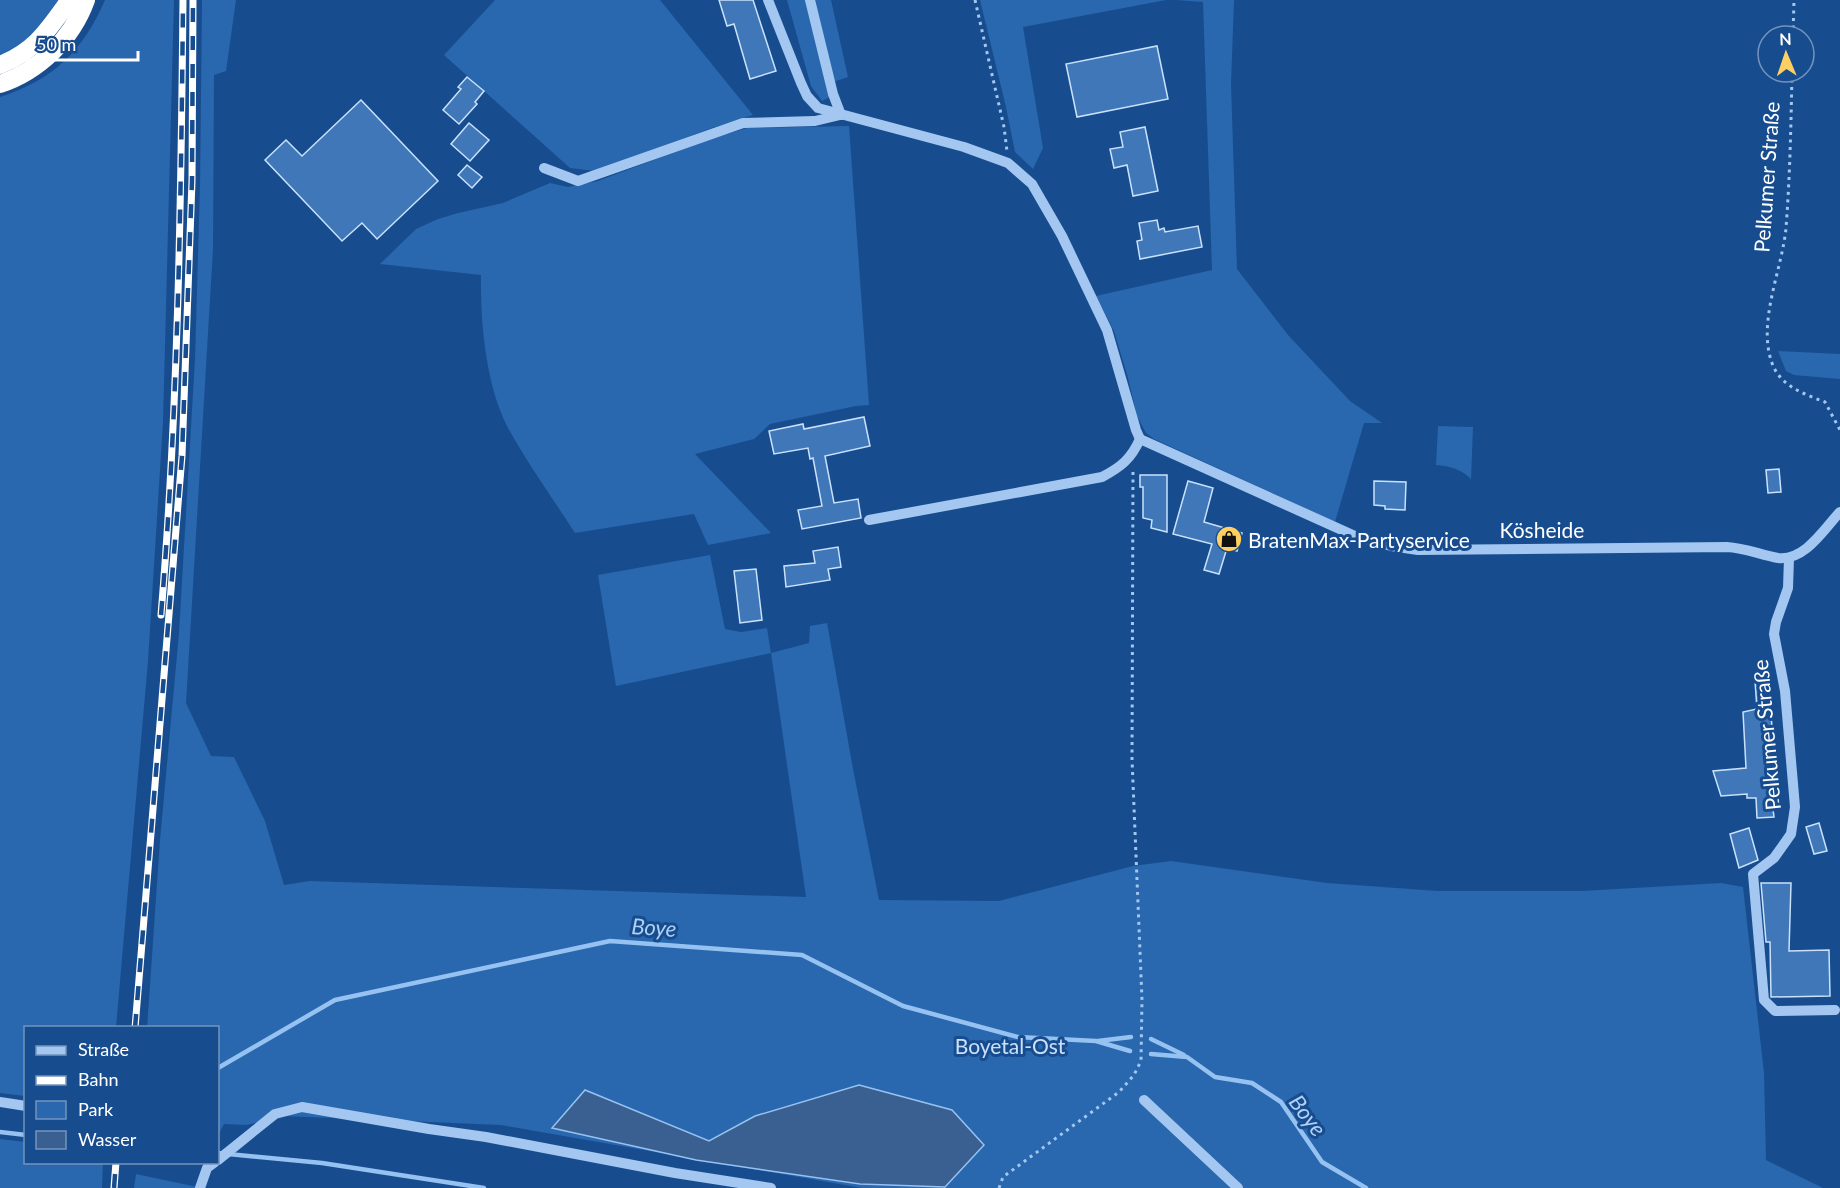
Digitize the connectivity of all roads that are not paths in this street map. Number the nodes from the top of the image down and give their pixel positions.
1 (68, 0) edge
2 (86, 0) edge
3 (768, 0) edge
4 (810, 0) edge
5 (0, 65) edge
6 (0, 84) edge
7 (841, 115) junction
8 (544, 168) dead end
9 (1140, 439) junction
10 (1840, 512) edge
11 (869, 520) dead end
12 (1789, 558) junction
13 (1835, 1010) dead end
14 (1144, 1100) dead end
15 (0, 1102) edge
16 (24, 1106) edge
17 (219, 1159) edge
18 (212, 1164) edge
19 (200, 1188) edge
20 (771, 1188) edge
21 (1238, 1188) edge

1 - 5 highway
2 - 6 highway
3 - 7 street
4 - 7 street
7 - 8 street
7 - 9 street
9 - 11 street
9 - 12 street, Kösheide
10 - 12 street
12 - 13 street, Pelkumer Straße
14 - 21 street
15 - 16 street
17 - 20 street
18 - 19 street

